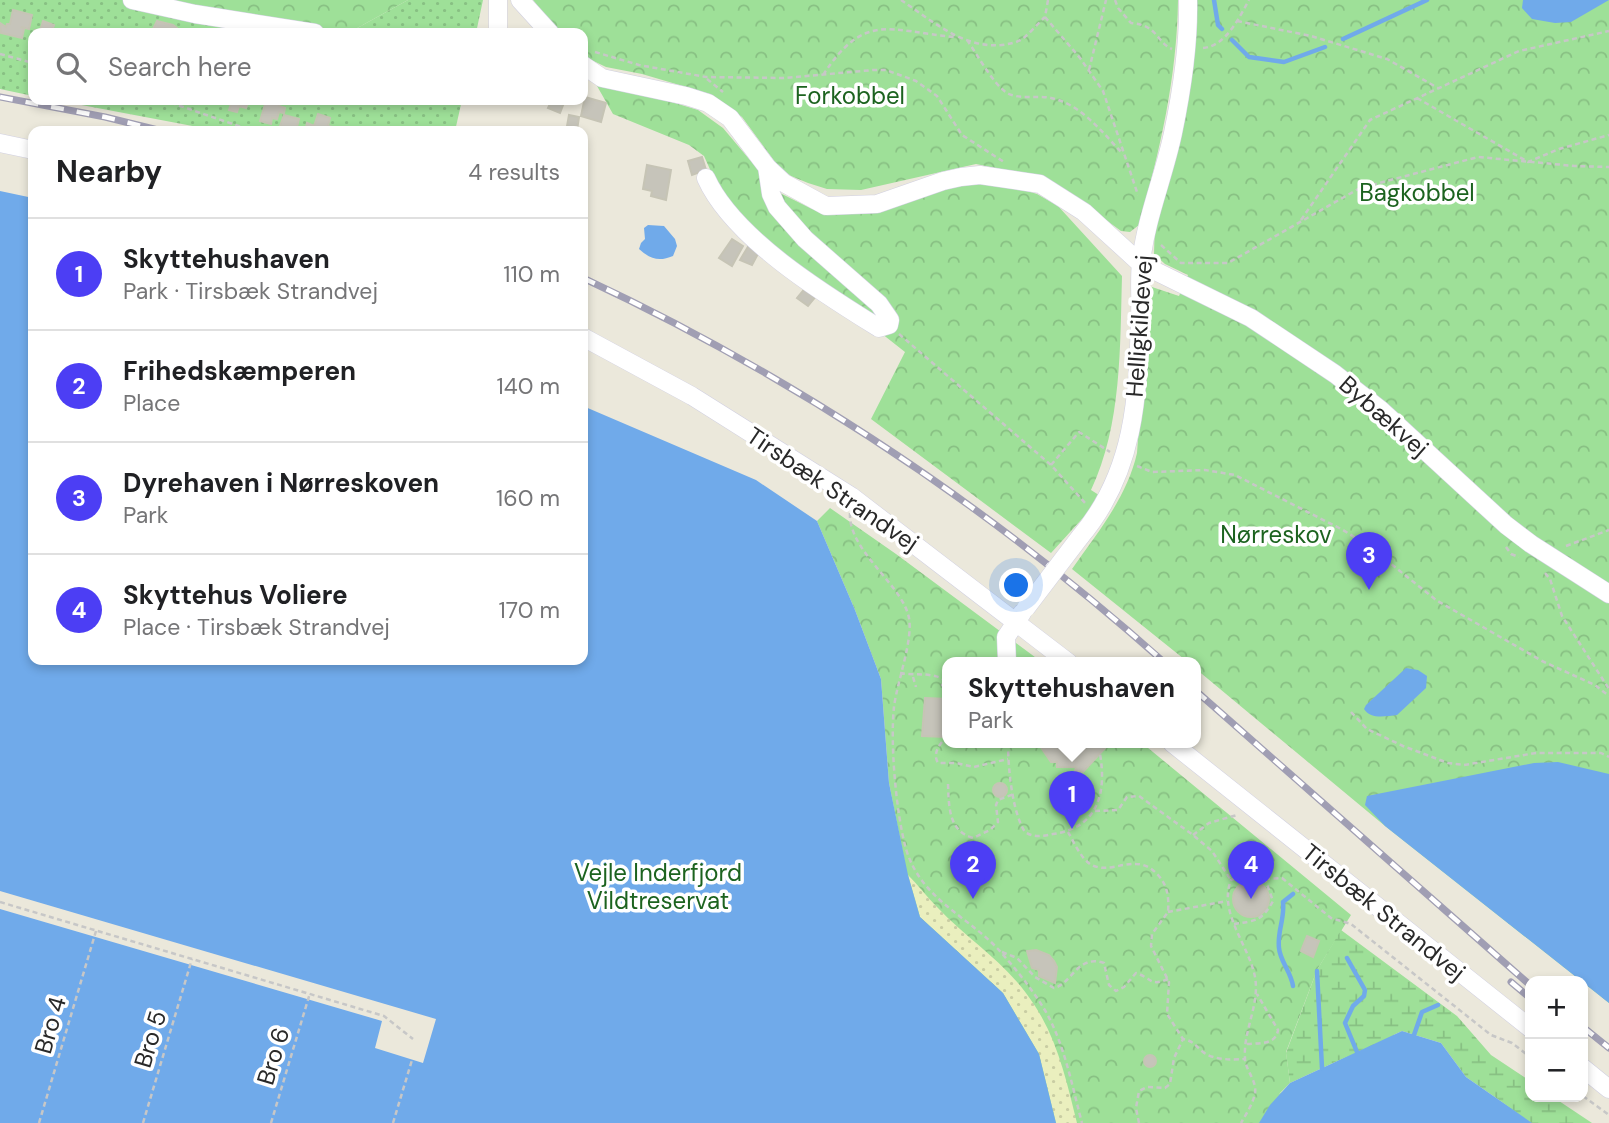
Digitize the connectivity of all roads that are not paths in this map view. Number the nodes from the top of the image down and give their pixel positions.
1 (132, 0) edge
2 (498, 0) edge
3 (520, 0) edge
4 (1188, 0) edge
5 (283, 28) edge
6 (498, 28) edge
7 (545, 28) edge
8 (588, 58) edge
9 (0, 143) edge
10 (28, 149) edge
11 (767, 167) junction
12 (706, 178) dead end
13 (1141, 264) junction
14 (588, 340) edge
15 (1609, 593) edge
16 (1021, 615) junction
17 (1004, 657) edge
18 (1063, 657) edge
19 (1178, 748) edge
20 (1525, 1024) edge
21 (1588, 1072) edge
22 (1609, 1089) edge

1 - 5 street
2 - 6 street
3 - 7 street
4 - 13 street, Helligkildevej
8 - 11 street
9 - 10 street
11 - 12 street
11 - 13 street, Bybækvej
13 - 15 street, Bybækvej
13 - 16 street, Helligkildevej, bridge
14 - 16 street, Tirsbæk Strandvej
16 - 17 street
16 - 18 street, Tirsbæk Strandvej
19 - 20 street, Tirsbæk Strandvej
21 - 22 street

